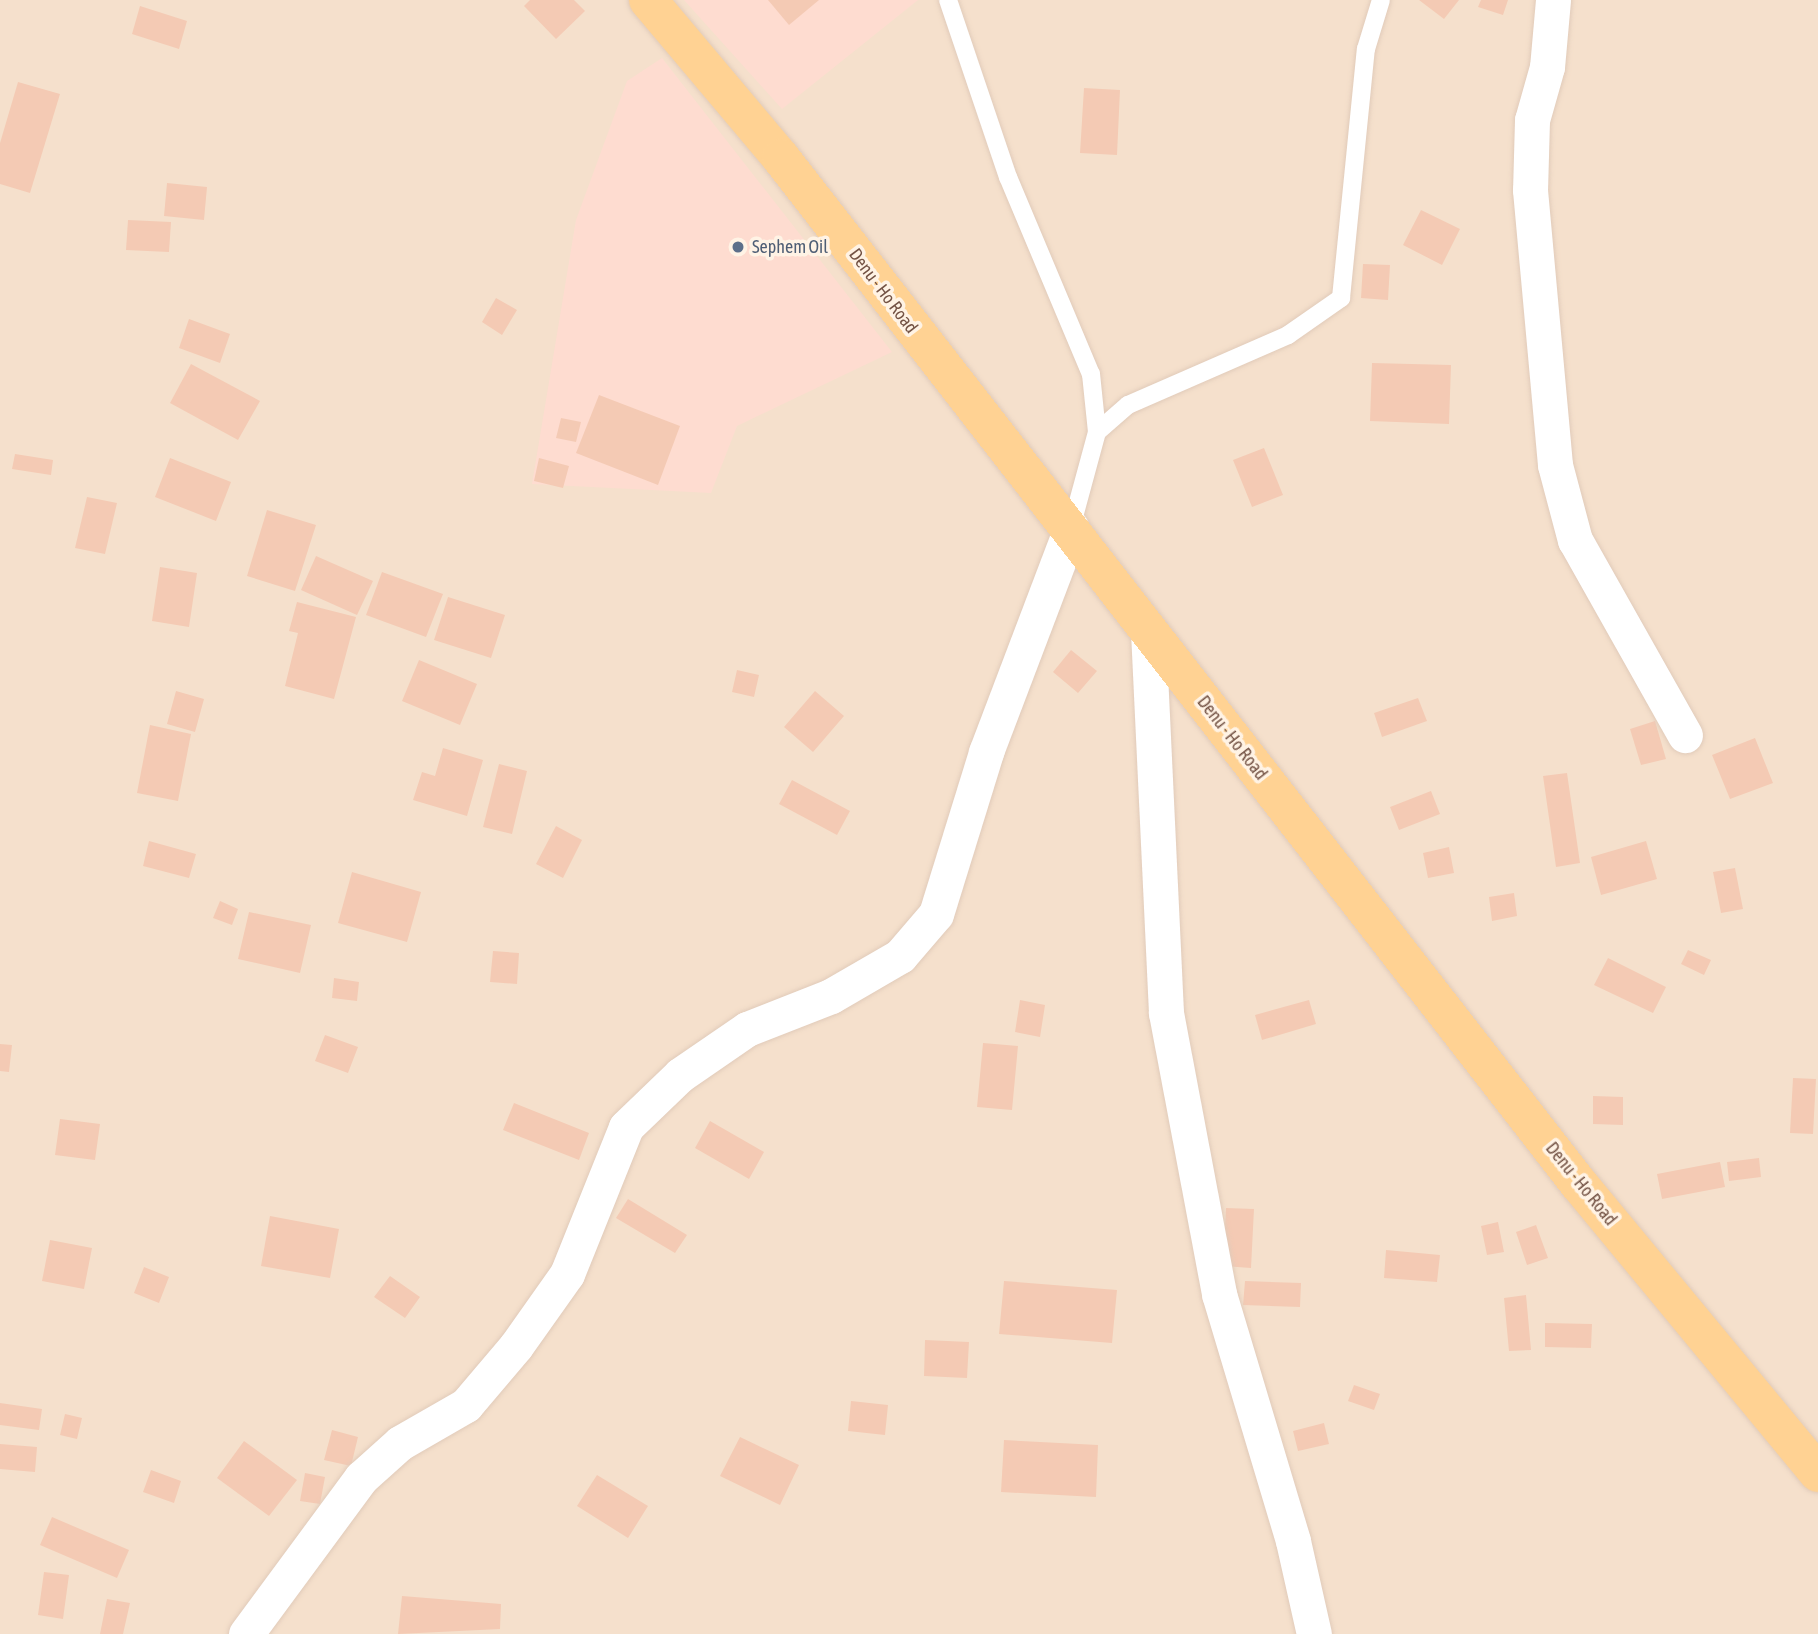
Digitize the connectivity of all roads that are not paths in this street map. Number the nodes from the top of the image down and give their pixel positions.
1 (648, 0) edge
2 (948, 0) edge
3 (1381, 0) edge
4 (1553, 0) edge
5 (1097, 432) junction
6 (1071, 528) junction
7 (1148, 631) junction
8 (1685, 735) dead end
9 (1818, 1473) edge
10 (246, 1634) edge
11 (1314, 1634) edge

1 - 6 main road, Denu - Ho Road
2 - 5 lane
3 - 5 lane
4 - 8 street
5 - 6 lane
6 - 7 main road, Denu - Ho Road
6 - 10 street
7 - 9 main road, Denu - Ho Road
7 - 11 street

